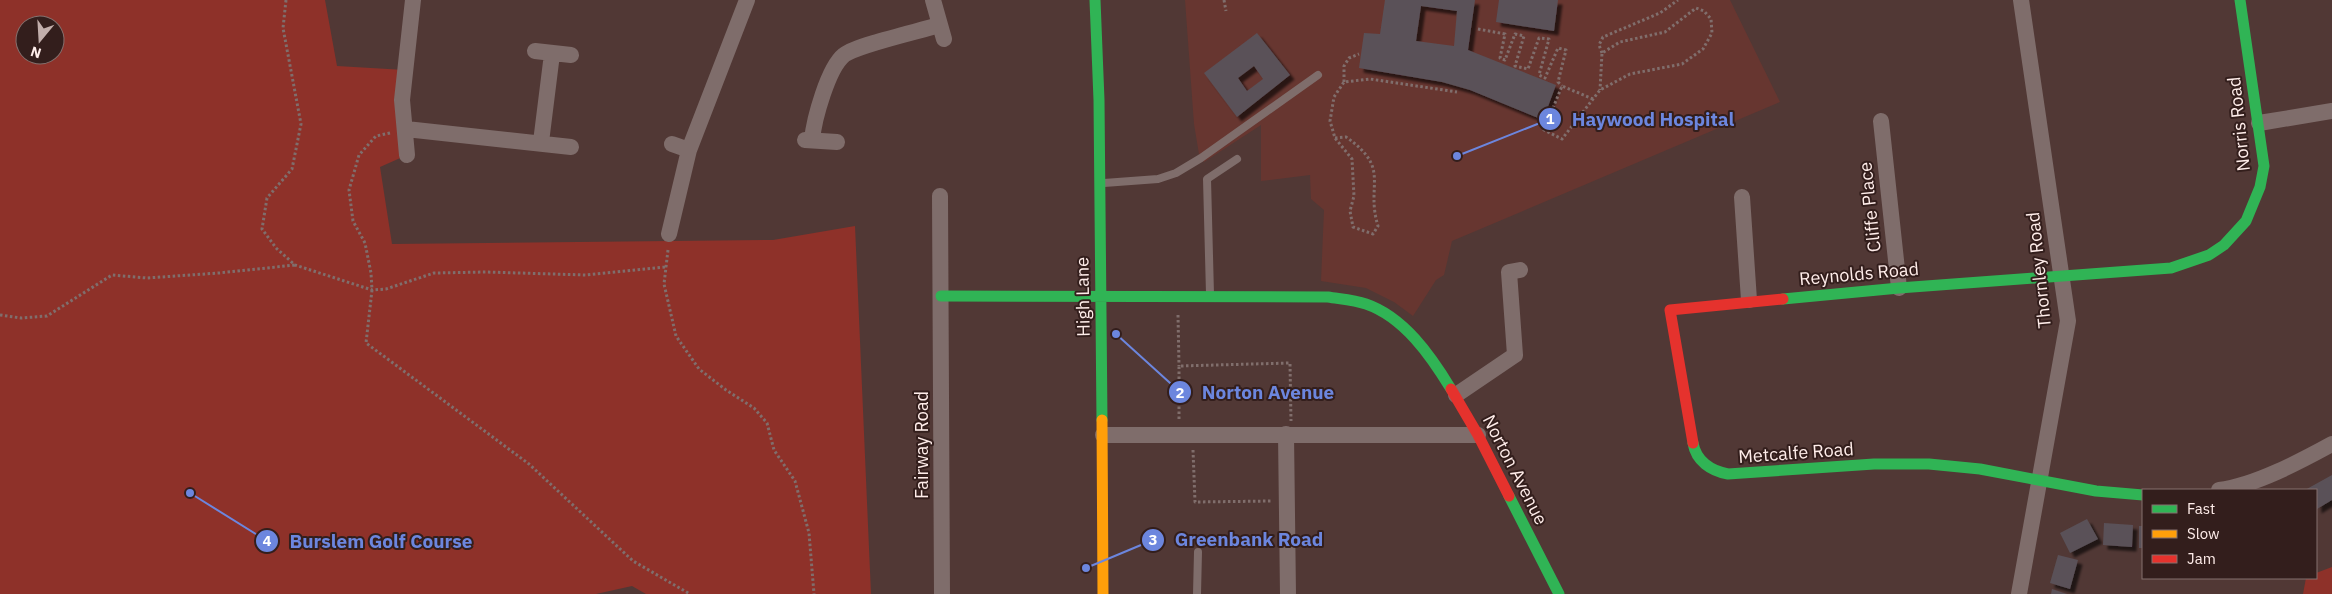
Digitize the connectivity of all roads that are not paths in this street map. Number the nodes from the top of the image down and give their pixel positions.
1 (413, 0) edge
2 (747, 0) edge
3 (933, 0) edge
4 (1095, 0) edge
5 (2021, 0) edge
6 (2240, 0) edge
7 (535, 51) dead end
8 (552, 54) junction
9 (571, 55) dead end
10 (1318, 75) dead end
11 (2332, 111) edge
12 (1880, 121) dead end
13 (2259, 123) junction
14 (406, 129) junction
15 (541, 142) junction
16 (837, 142) dead end
17 (672, 144) dead end
18 (571, 146) dead end
19 (689, 150) junction
20 (407, 155) dead end
21 (1237, 159) dead end
22 (1099, 183) junction
23 (940, 196) dead end
24 (1742, 197) dead end
25 (670, 234) road end
26 (1520, 270) dead end
27 (2063, 275) junction
28 (1898, 288) junction
29 (941, 296) junction
30 (1210, 296) junction
31 (1100, 297) junction
32 (1749, 300) junction
33 (1671, 321) joint
34 (1456, 395) junction
35 (1289, 434) junction
36 (1103, 435) junction
37 (1478, 435) junction
38 (2332, 445) edge
39 (2040, 480) junction
40 (2232, 489) edge
41 (2142, 495) edge
42 (1198, 552) dead end
43 (942, 594) edge
44 (1103, 594) edge
45 (1197, 594) edge
46 (1288, 594) edge
47 (1559, 594) edge
48 (2019, 594) edge

1 - 14 street
2 - 19 street
3 - 16 street
4 - 22 street, High Lane
5 - 27 street, Thornley Road
6 - 13 street, Norris Road
7 - 8 street
8 - 9 street
8 - 15 street
10 - 22 lane
11 - 13 street
12 - 28 street, Cliffe Place
13 - 27 street, Norris Road
14 - 15 street
14 - 20 street
15 - 18 street
17 - 19 street
19 - 25 street
21 - 30 lane
22 - 31 street, High Lane
23 - 29 street, Fairway Road
24 - 32 street
26 - 34 street
27 - 28 street, Reynolds Road
27 - 39 street, Thornley Road
28 - 32 street, Reynolds Road
29 - 31 street, Norton Avenue
29 - 43 street, Fairway Road
30 - 31 street, Norton Avenue
30 - 34 street, Norton Avenue
31 - 36 street, High Lane
32 - 33 street, Reynolds Road
33 - 39 street, Metcalfe Road
34 - 37 street, Norton Avenue
35 - 36 street
35 - 37 street
35 - 46 street
36 - 44 street, High Lane
37 - 47 street, Norton Avenue
38 - 40 street
39 - 41 street, Metcalfe Road
39 - 48 street, Thornley Road
42 - 45 lane

